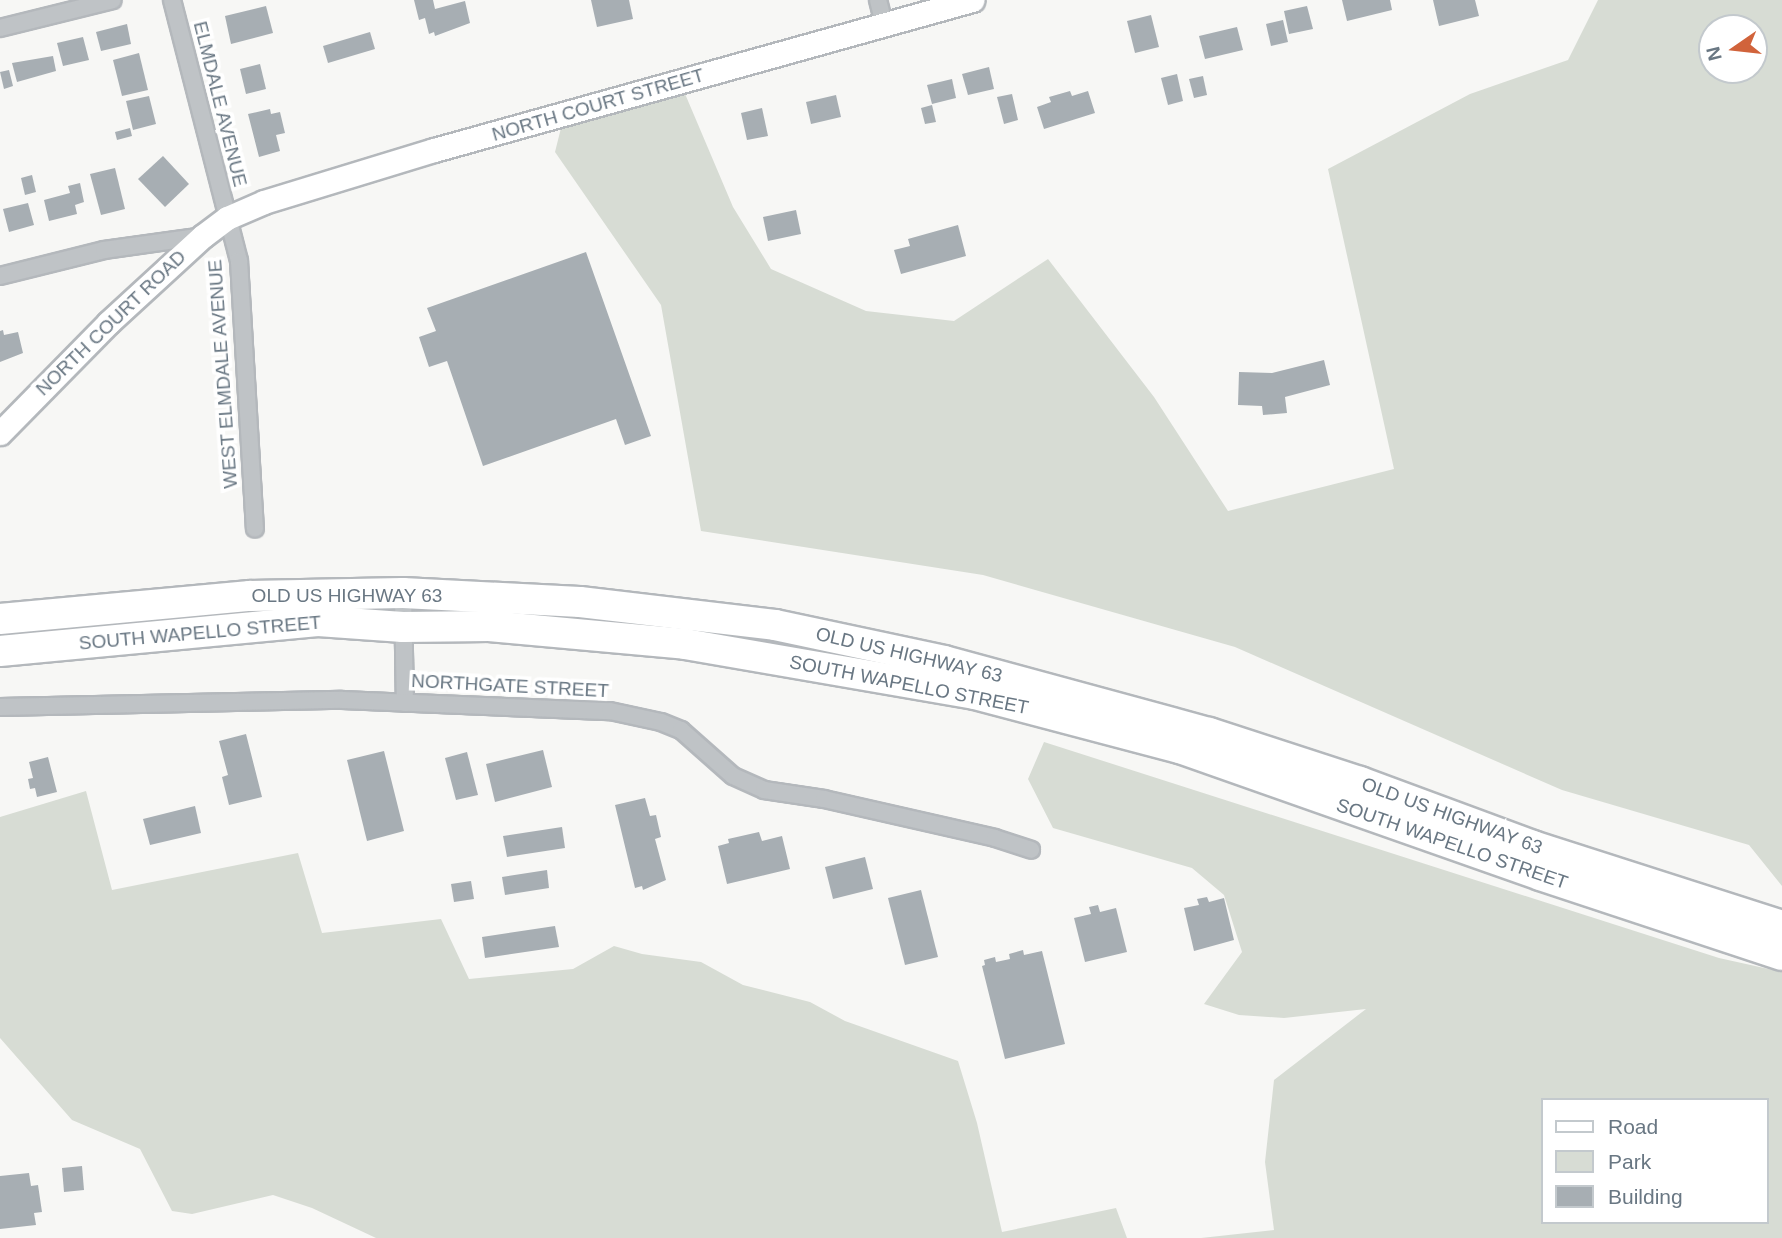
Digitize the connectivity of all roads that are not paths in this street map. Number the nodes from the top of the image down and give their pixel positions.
1 (113, 0) edge
2 (172, 0) edge
3 (878, 0) edge
4 (972, 0) edge
5 (884, 24) junction
6 (0, 28) edge
7 (227, 218) junction
8 (203, 236) junction
9 (0, 276) edge
10 (0, 433) edge
11 (255, 529) dead end
12 (402, 593) junction
13 (0, 619) edge
14 (403, 626) junction
15 (0, 651) edge
16 (405, 702) junction
17 (0, 707) edge
18 (1031, 850) dead end
19 (1782, 926) edge
20 (1782, 955) edge

1 - 6 street
2 - 7 street, ELMDALE AVENUE
3 - 5 street
4 - 5 main road, NORTH COURT STREET
5 - 7 main road, NORTH COURT STREET
7 - 8 main road, NORTH COURT ROAD
7 - 11 street, WEST ELMDALE AVENUE
8 - 9 street
8 - 10 main road, NORTH COURT ROAD
12 - 13 highway, OLD US HIGHWAY 63
12 - 14 street
12 - 19 highway, OLD US HIGHWAY 63
14 - 15 highway, SOUTH WAPELLO STREET
14 - 16 street
14 - 20 highway, SOUTH WAPELLO STREET
16 - 17 street, NORTHGATE STREET
16 - 18 street, NORTHGATE STREET

